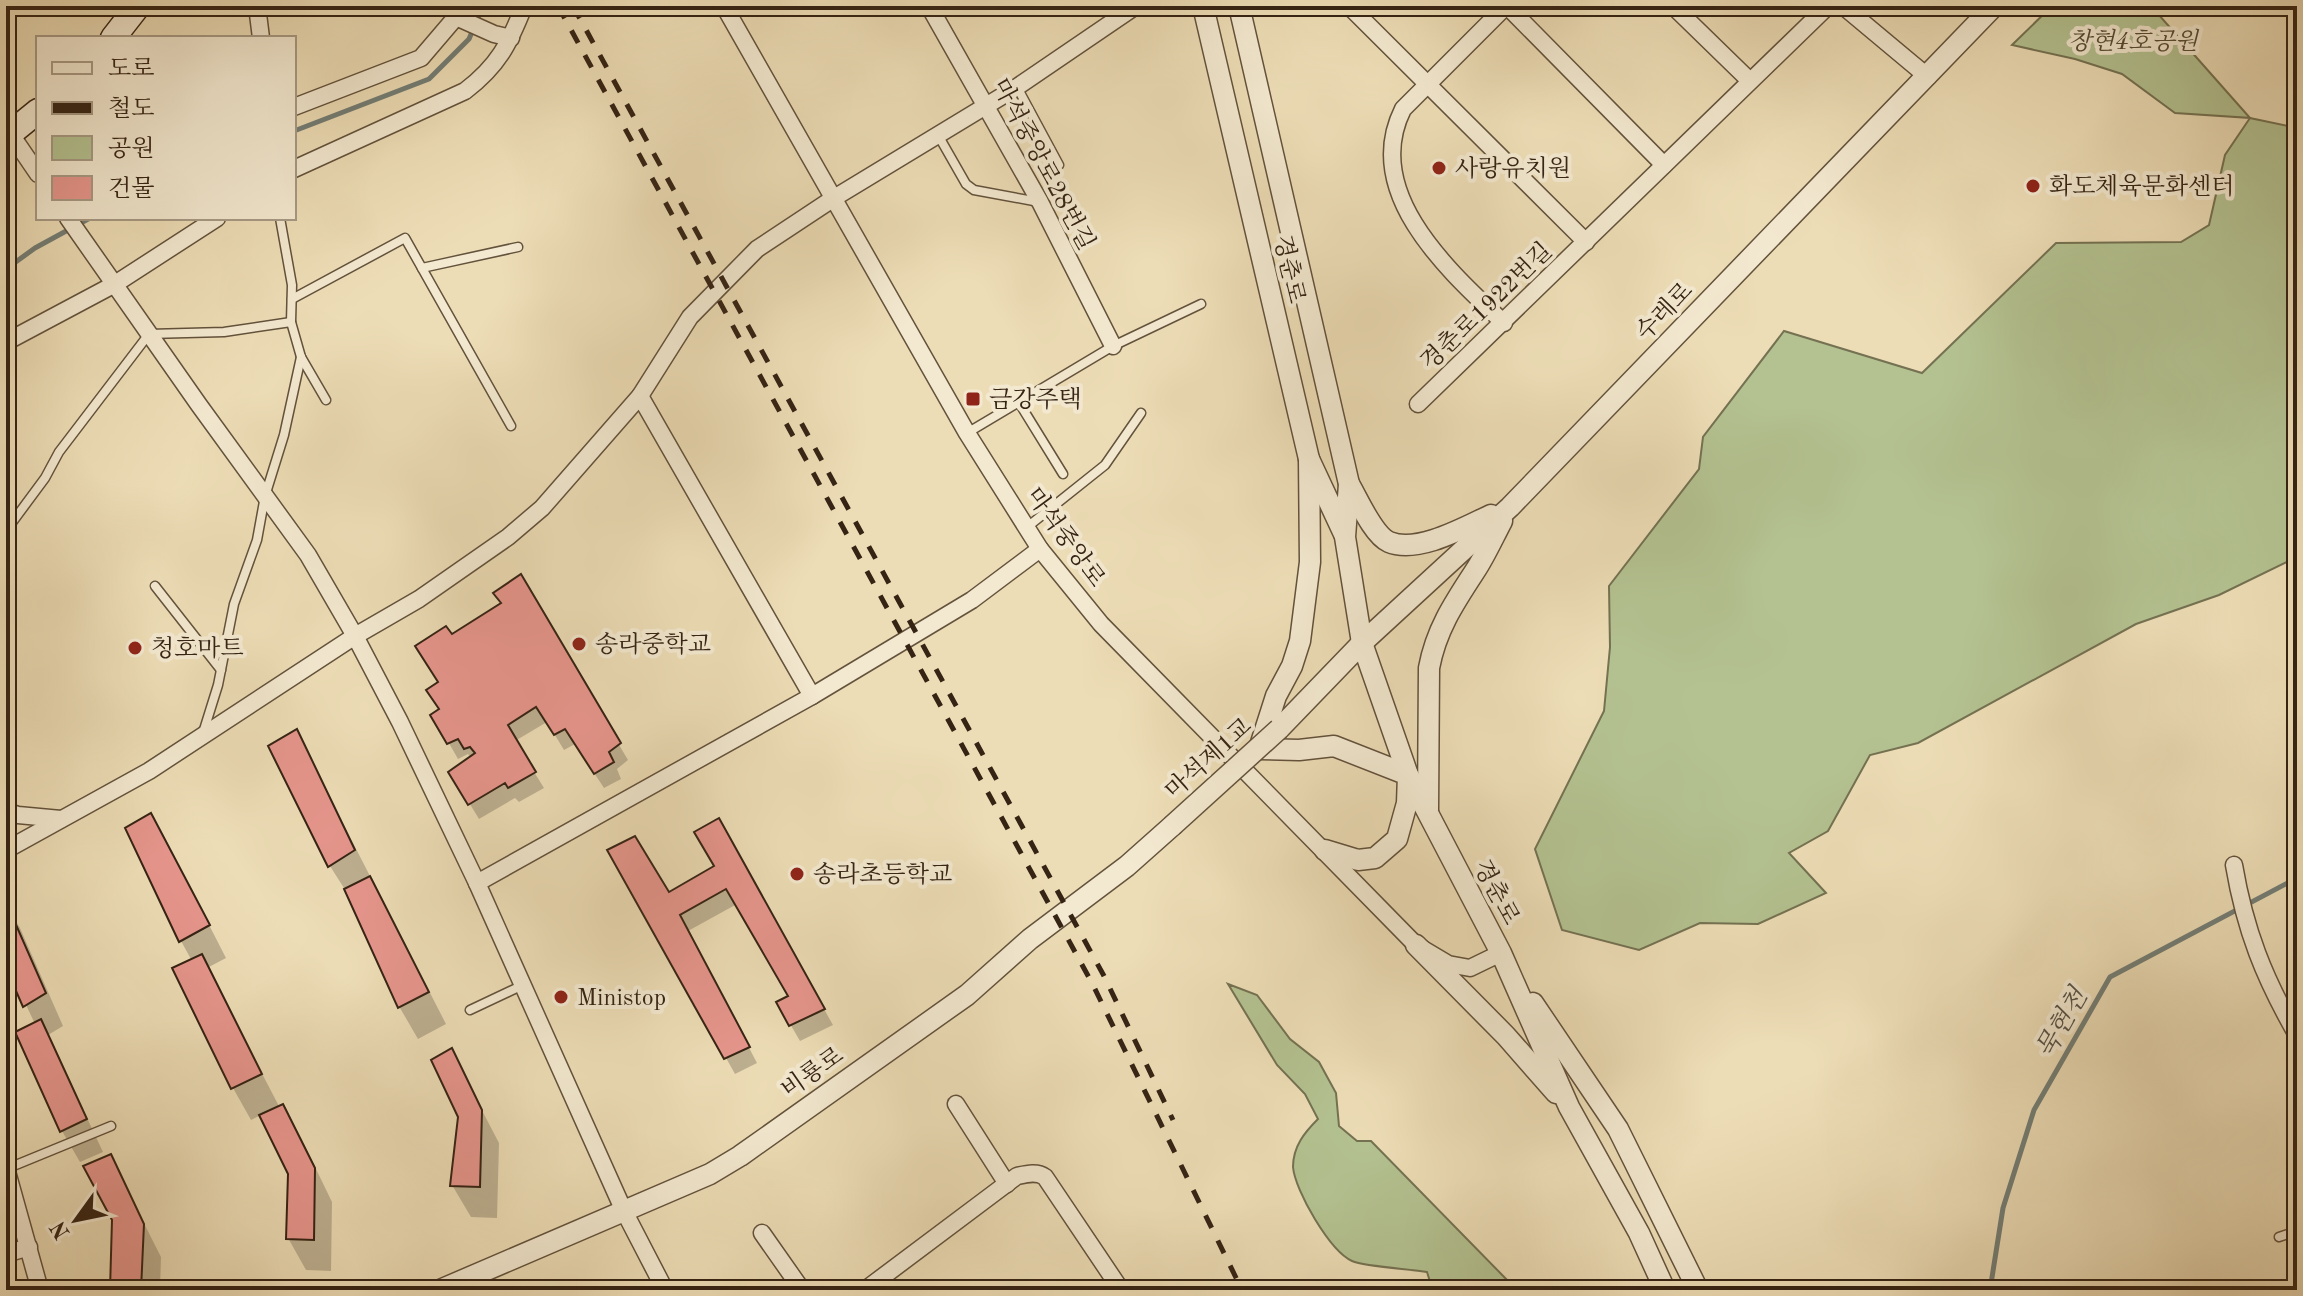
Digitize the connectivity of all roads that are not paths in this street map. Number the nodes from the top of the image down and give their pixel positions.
1 (138, 6) edge
2 (257, 6) edge
3 (524, 6) edge
4 (724, 6) edge
5 (929, 6) edge
6 (1136, 6) edge
7 (1203, 6) edge
8 (1239, 6) edge
9 (1349, 6) edge
10 (1506, 6) edge
11 (1673, 6) edge
12 (1828, 6) edge
13 (1843, 6) edge
14 (1994, 6) edge
15 (459, 14) edge
16 (115, 36) edge
17 (261, 36) edge
18 (503, 36) junction
19 (1928, 77) junction
20 (1750, 81) junction
21 (1428, 84) junction
22 (1017, 87) junction
23 (296, 106) edge
24 (987, 106) junction
25 (36, 112) edge
26 (8, 133) edge
27 (938, 135) junction
28 (1059, 165) dead end
29 (1664, 165) junction
30 (296, 168) edge
31 (36, 171) edge
32 (834, 198) junction
33 (1040, 202) junction
34 (69, 220) edge
35 (214, 220) edge
36 (280, 220) edge
37 (1586, 242) junction
38 (518, 247) dead end
39 (422, 268) junction
40 (115, 284) junction
41 (292, 299) junction
42 (1201, 304) dead end
43 (291, 322) junction
44 (1504, 323) junction
45 (149, 334) junction
46 (6, 342) edge
47 (1113, 346) junction
48 (301, 357) junction
49 (640, 396) junction
50 (326, 400) dead end
51 (1018, 401) junction
52 (1418, 404) dead end
53 (1141, 413) dead end
54 (511, 426) dead end
55 (967, 433) junction
56 (1309, 459) junction
57 (1063, 474) dead end
58 (1349, 484) junction
59 (265, 496) junction
60 (1510, 507) junction
61 (8, 528) edge
62 (1025, 528) junction
63 (1345, 537) junction
64 (1040, 549) junction
65 (155, 586) dead end
66 (355, 636) junction
67 (1362, 643) junction
68 (221, 670) junction
69 (812, 696) junction
70 (202, 737) junction
71 (1259, 749) junction
72 (1408, 775) junction
73 (6, 811) edge
74 (1428, 817) junction
75 (63, 819) junction
76 (1172, 826) joint
77 (6, 850) edge
78 (1325, 850) junction
79 (2234, 868) dead end
80 (477, 883) junction
81 (1416, 945) junction
82 (1501, 953) junction
83 (524, 984) junction
84 (470, 1010) dead end
85 (2297, 1035) edge
86 (956, 1104) dead end
87 (1569, 1107) junction
88 (111, 1126) dead end
89 (6, 1168) edge
90 (1007, 1184) junction
91 (623, 1209) junction
92 (2297, 1231) edge
93 (762, 1233) dead end
94 (2279, 1237) dead end
95 (29, 1247) junction
96 (6, 1254) edge
97 (40, 1290) edge
98 (440, 1290) edge
99 (665, 1290) edge
100 (802, 1290) edge
101 (865, 1290) edge
102 (1121, 1290) edge
103 (1665, 1290) edge
104 (1698, 1290) edge

1 - 16 main road
2 - 17 street
3 - 18 street
4 - 32 street, 마석중앙로
5 - 24 street, 마석중앙로28번길
6 - 22 street
7 - 56 street, 경춘로
8 - 58 street, 경춘로
9 - 21 street, 경춘로1922번길
10 - 21 street
10 - 29 street
11 - 20 street
12 - 20 street, 경춘로1922번길
13 - 19 street
14 - 19 street, 수레로
15 - 18 street
15 - 23 street
18 - 30 street
19 - 60 street, 수레로
20 - 29 street, 경춘로1922번길
21 - 37 street, 경춘로1922번길
21 - 44 street
22 - 24 street
22 - 28 lane
24 - 27 street
24 - 33 street, 마석중앙로28번길
25 - 26 main road
26 - 31 street
27 - 32 street
27 - 33 lane
29 - 37 street, 경춘로1922번길
32 - 49 street
32 - 55 street, 마석중앙로
33 - 47 street, 마석중앙로28번길
34 - 40 street
35 - 40 street
36 - 41 lane
37 - 44 street, 경춘로1922번길
38 - 39 lane
39 - 41 lane
39 - 54 lane
40 - 45 street
40 - 46 street
41 - 43 lane
42 - 47 lane
43 - 45 lane
43 - 48 lane
44 - 52 street, 경춘로1922번길
45 - 59 street
45 - 61 lane
47 - 51 lane
48 - 50 lane
48 - 59 lane
49 - 66 street
49 - 69 street
51 - 55 lane
51 - 57 lane
53 - 62 lane
55 - 62 street, 마석중앙로
56 - 63 street, 경춘로
56 - 71 street
58 - 60 street
58 - 63 street, 경춘로
59 - 66 street
59 - 68 lane
60 - 67 street, 수레로
60 - 74 street
62 - 64 street, 마석중앙로
63 - 67 street, 경춘로
64 - 69 street
64 - 78 street, 마석중앙로
65 - 68 lane
66 - 70 street
66 - 80 street
67 - 71 street, 마석제1교, bridge
67 - 72 street, 경춘로
68 - 70 lane
69 - 80 street
70 - 75 street
71 - 72 street
71 - 76 street, 마석제1교, bridge
72 - 74 street, 경춘로
72 - 78 street
73 - 75 street
74 - 82 street, 경춘로
75 - 77 street
76 - 91 street, 비룡로
78 - 81 street, 마석중앙로
79 - 85 street
80 - 83 street
81 - 82 street, 마석중앙로
81 - 87 street
82 - 87 street, 경춘로
82 - 104 street, 경춘로
83 - 84 lane
83 - 91 street
86 - 90 street
87 - 103 street, 경춘로
88 - 89 lane
89 - 95 street
90 - 101 street
90 - 102 street
91 - 98 street, 비룡로
91 - 99 street
92 - 94 lane
93 - 100 street
95 - 96 street
95 - 97 street

